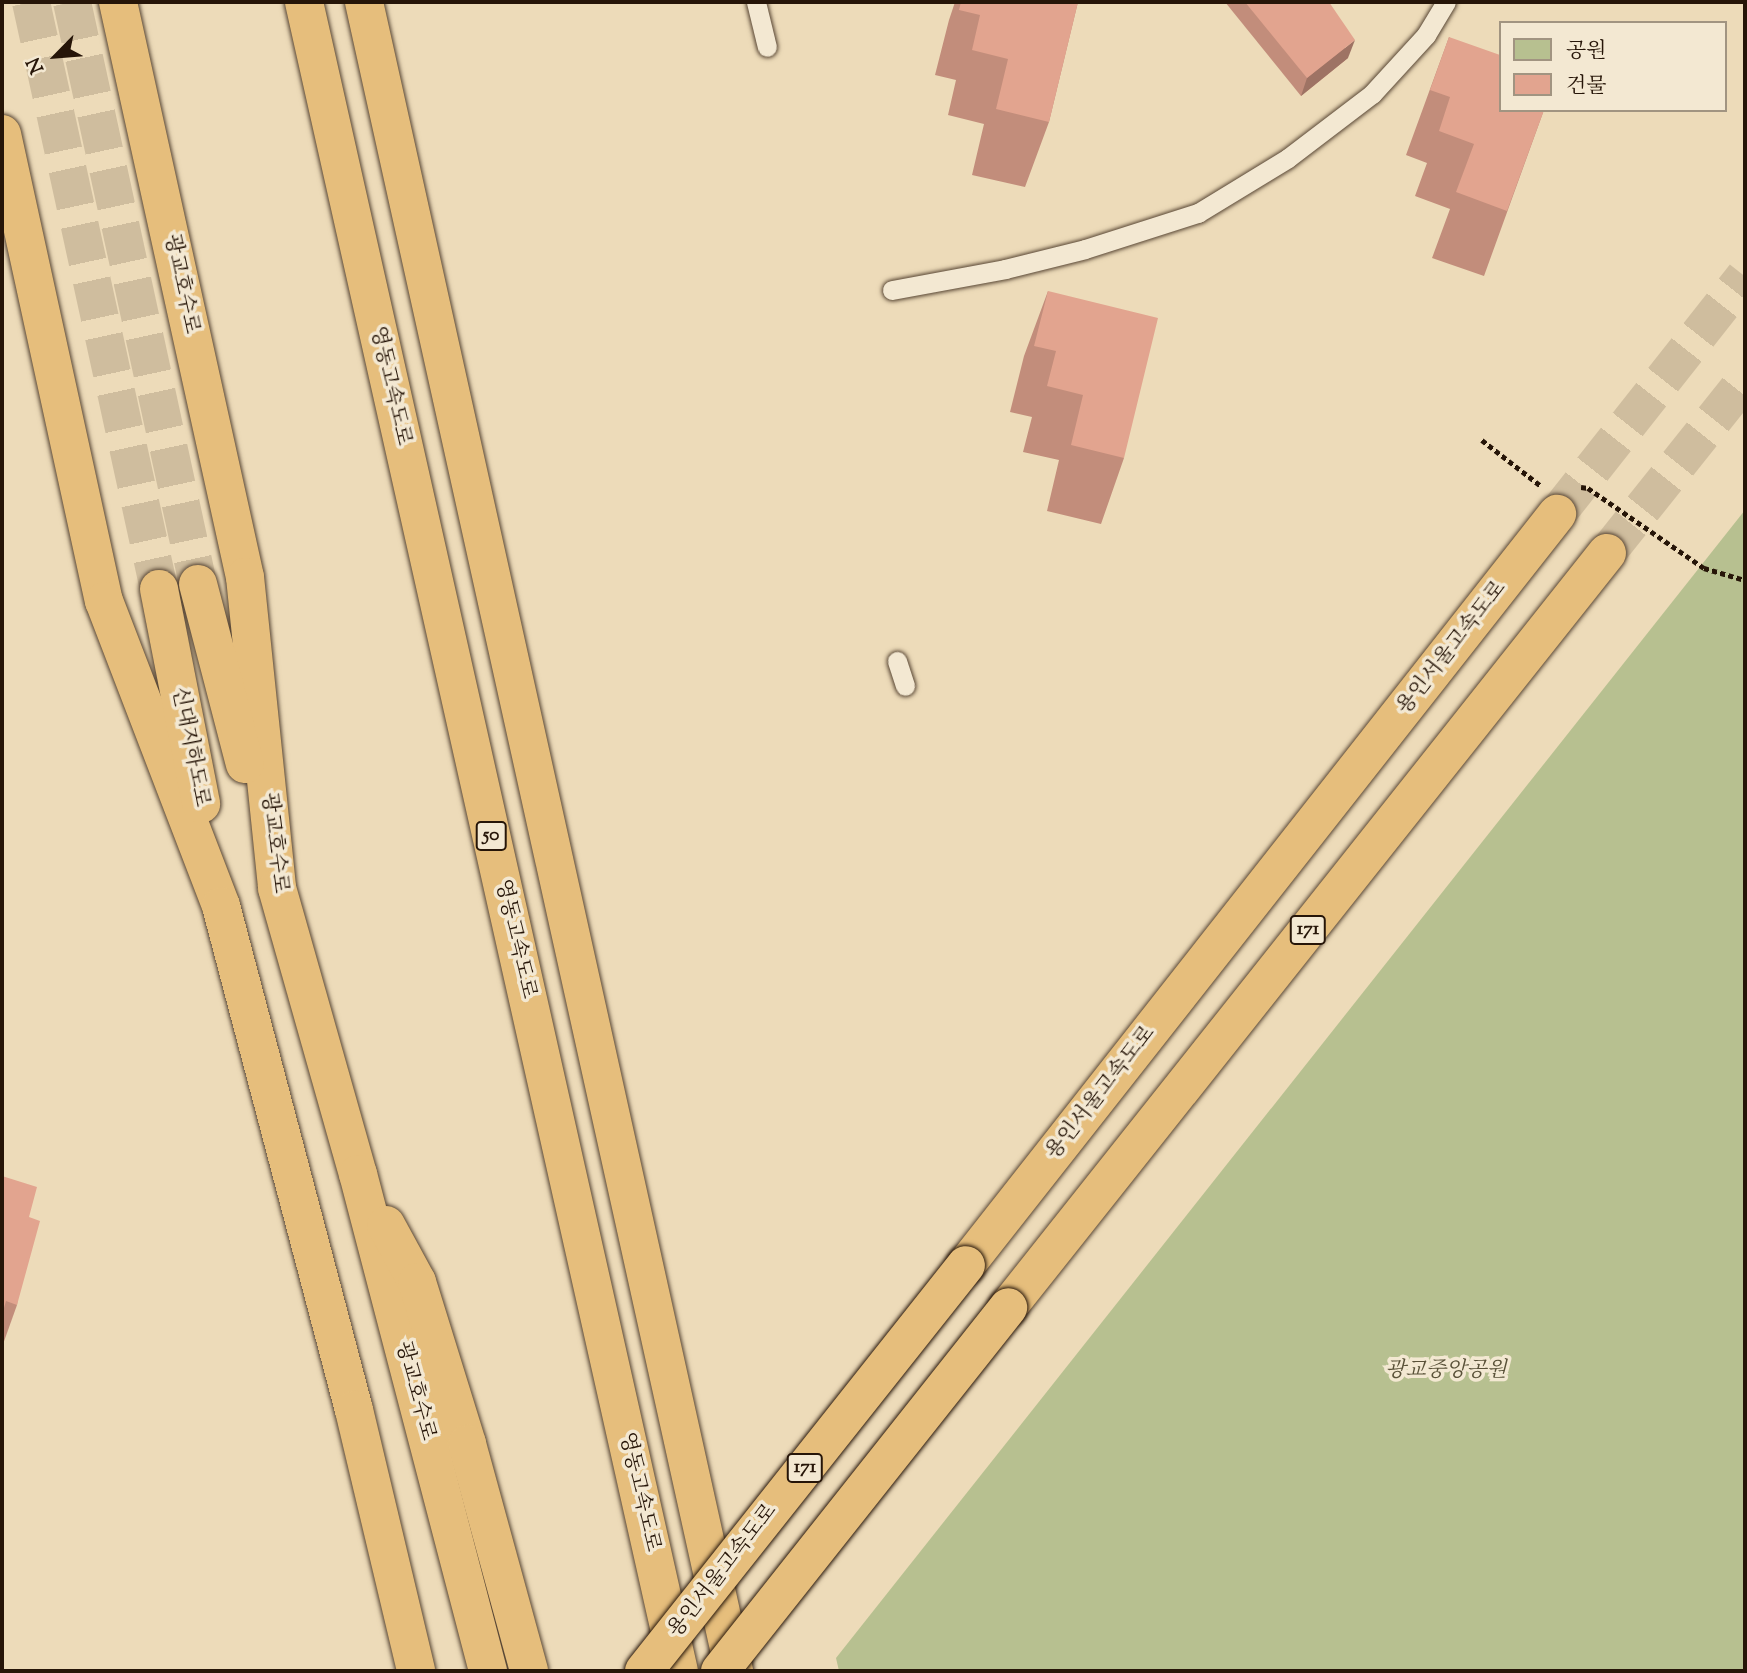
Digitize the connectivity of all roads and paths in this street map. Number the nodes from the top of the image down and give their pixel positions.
1 (118, 2) edge
2 (304, 2) edge
3 (364, 2) edge
4 (756, 2) edge
5 (1446, 2) edge
6 (767, 47) dead end
7 (2, 134) edge
8 (892, 290) dead end
9 (1482, 440) dead end
10 (1561, 498) junction
11 (1607, 553) tunnel mouth
12 (1745, 580) edge
13 (198, 584) tunnel mouth
14 (159, 589) tunnel mouth
15 (897, 661) dead end
16 (905, 687) dead end
17 (277, 888) junction
18 (221, 906) junction
19 (358, 1174) junction
20 (416, 1671) edge
21 (488, 1671) edge
22 (529, 1671) edge
23 (644, 1671) edge
24 (679, 1671) edge
25 (720, 1671) edge
26 (734, 1671) edge

1 - 17 highway, 광교호수로
2 - 24 highway, 영동고속도로 / 50
3 - 26 highway
4 - 6 lane
5 - 8 lane
7 - 18 highway
9 - 10 path
10 - 12 path
10 - 23 highway, 용인서울고속도로 / 171, bridge
11 - 25 highway, 171, bridge
13 - 17 highway
14 - 18 highway, 신대지하도로
15 - 16 lane
17 - 19 highway, 광교호수로
18 - 20 highway
19 - 21 highway, 광교호수로
19 - 22 highway

